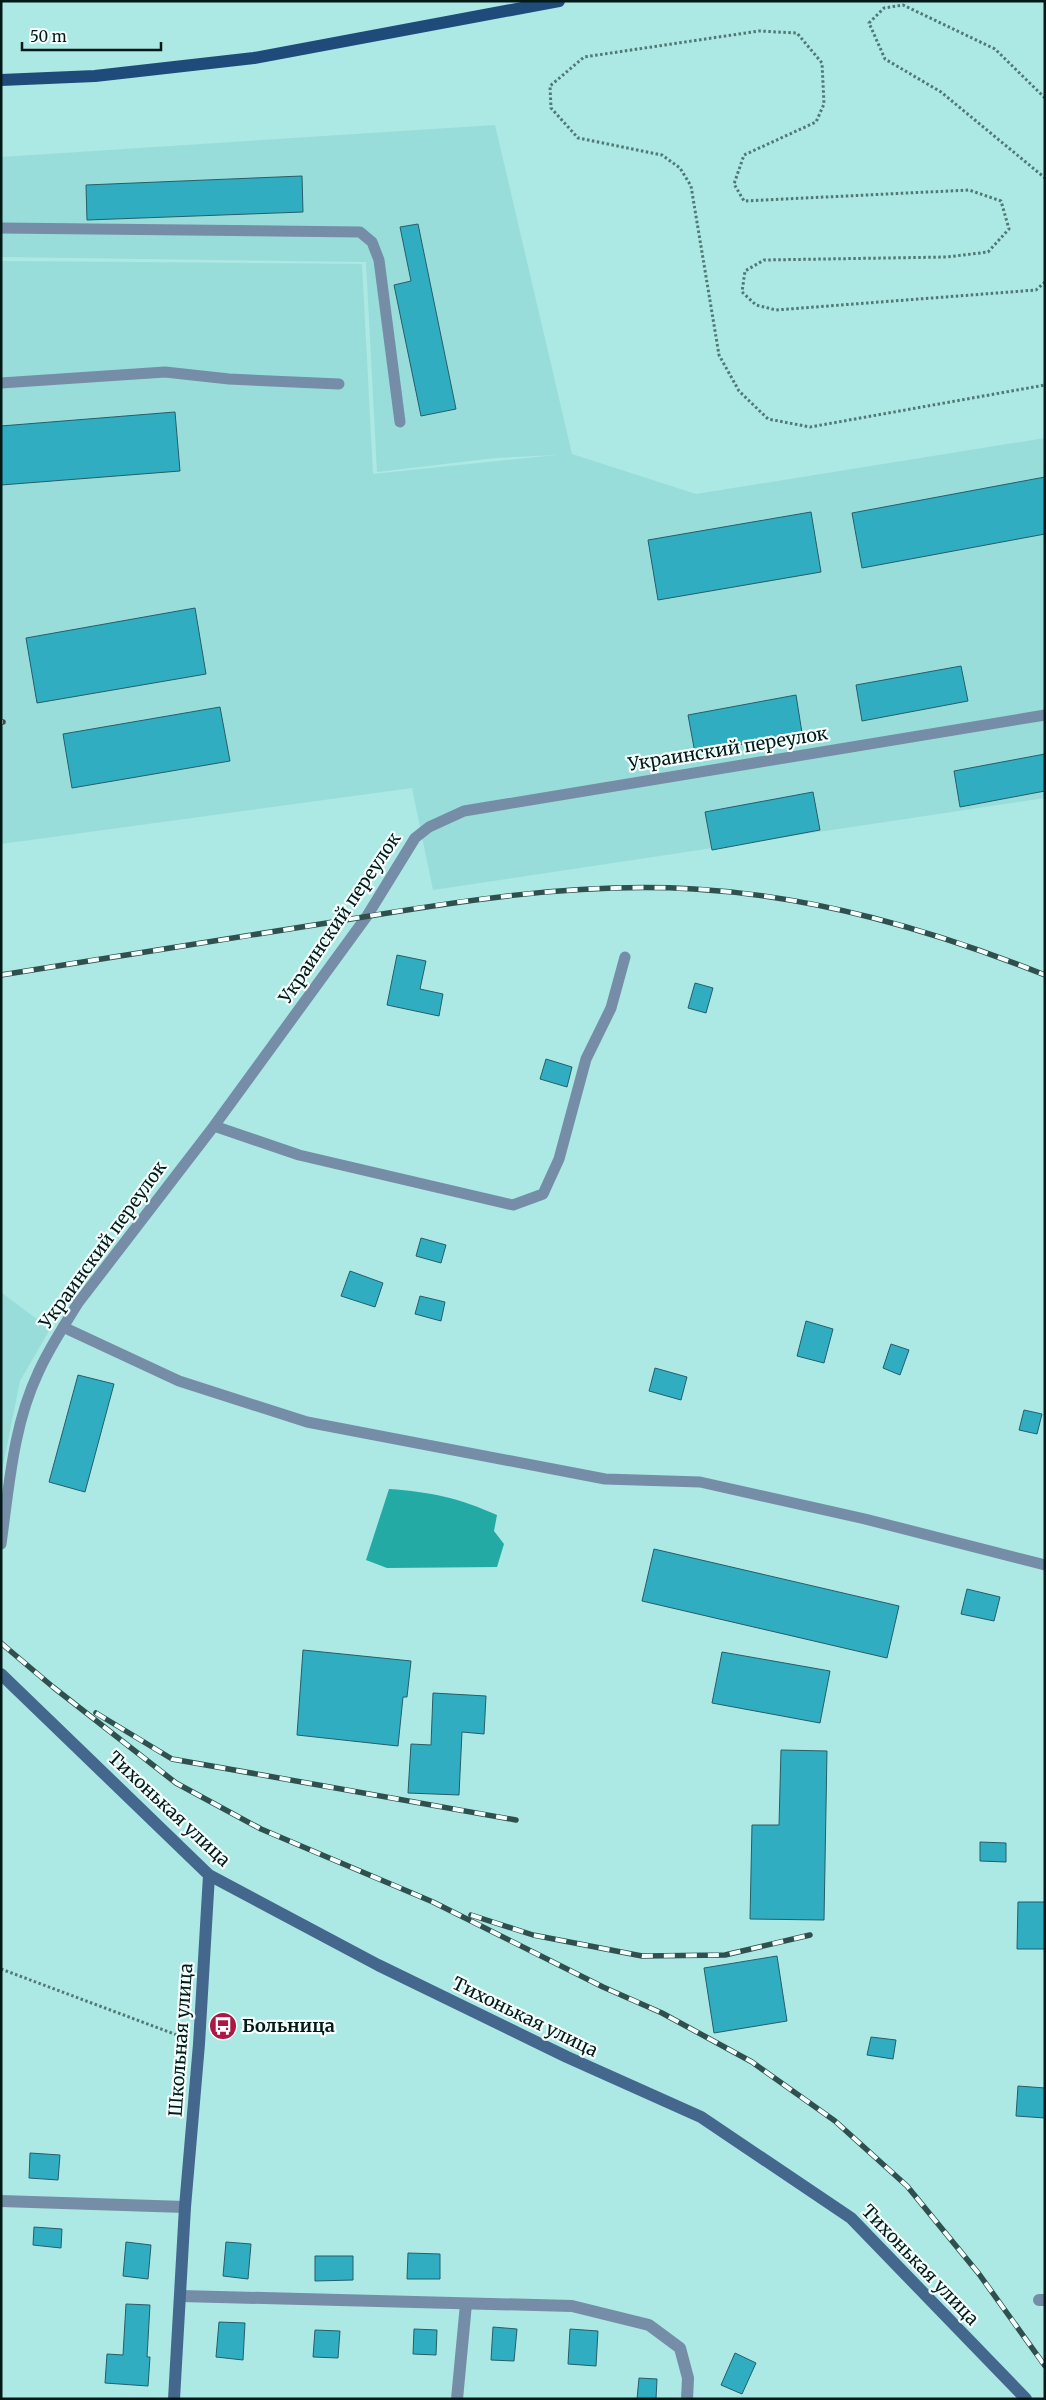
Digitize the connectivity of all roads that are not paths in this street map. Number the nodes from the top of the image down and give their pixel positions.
1 (559, 1) edge
2 (1, 80) edge
3 (1, 228) edge
4 (1, 383) edge
5 (339, 384) dead end
6 (400, 422) dead end
7 (1045, 715) edge
8 (625, 957) dead end
9 (214, 1126) junction
10 (63, 1327) junction
11 (1, 1544) edge
12 (1045, 1565) edge
13 (1, 1674) edge
14 (209, 1874) junction
15 (1, 2201) edge
16 (185, 2207) junction
17 (181, 2296) junction
18 (466, 2304) junction
19 (174, 2399) edge
20 (457, 2399) edge
21 (687, 2399) edge
22 (1026, 2399) edge

1 - 2 main road
3 - 6 lane
4 - 5 lane
7 - 9 lane, Украинский переулок
8 - 9 lane
9 - 10 lane, Украинский переулок
10 - 11 lane, Украинский переулок
10 - 12 lane
13 - 14 street, Тихонькая улица
14 - 16 street, Школьная улица
14 - 22 street, Тихонькая улица
15 - 16 street
16 - 17 street, Школьная улица
17 - 18 street
17 - 19 street, Школьная улица
18 - 20 street
18 - 21 street

